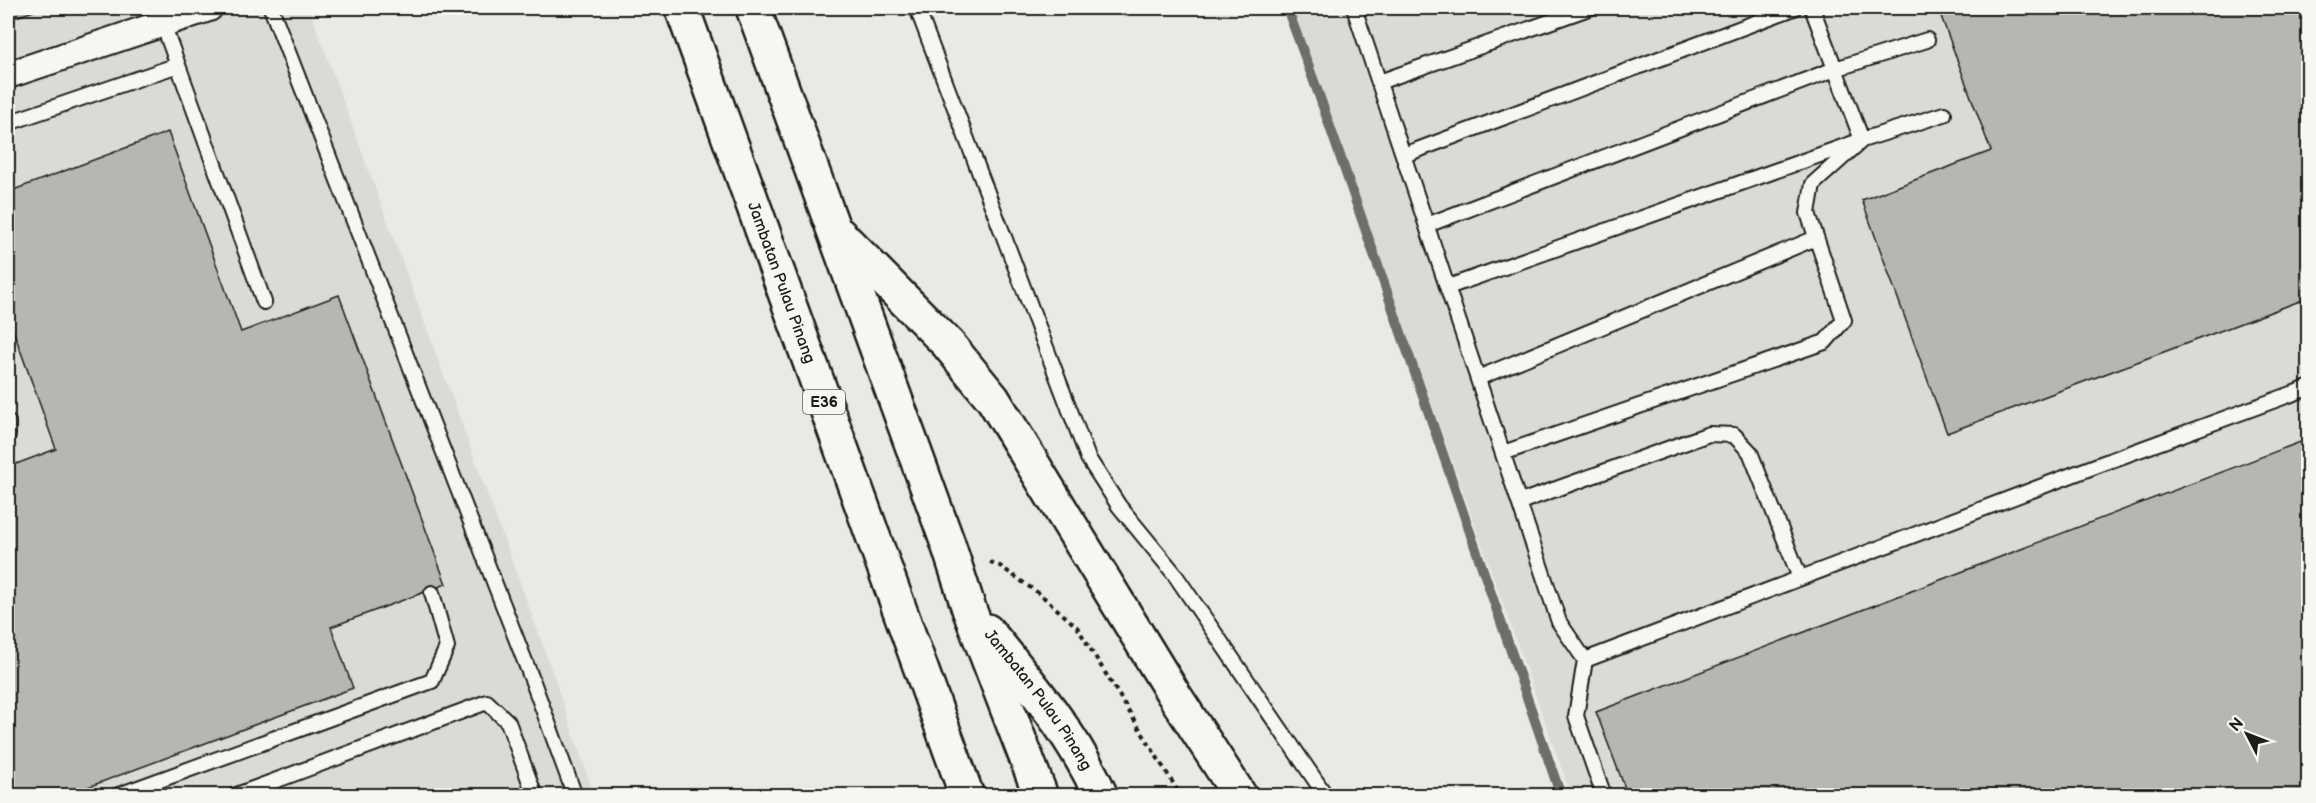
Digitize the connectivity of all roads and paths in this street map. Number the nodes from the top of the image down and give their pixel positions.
1 (209, 8) edge
2 (272, 8) edge
3 (682, 8) edge
4 (753, 8) edge
5 (917, 8) edge
6 (1589, 8) edge
7 (1794, 8) edge
8 (1812, 8) edge
9 (1358, 9) edge
10 (163, 24) junction
11 (1927, 40) dead end
12 (178, 65) junction
13 (1835, 69) junction
14 (8, 75) edge
15 (1379, 82) junction
16 (1944, 114) dead end
17 (8, 123) edge
18 (1862, 140) junction
19 (1404, 155) junction
20 (1427, 225) junction
21 (832, 228) junction
22 (1816, 238) junction
23 (1448, 286) junction
24 (264, 302) dead end
25 (1478, 378) junction
26 (2308, 388) edge
27 (8, 422) edge
28 (8, 435) edge
29 (1503, 453) junction
30 (1520, 502) junction
31 (948, 544) junction
32 (1800, 578) junction
33 (432, 593) dead end
34 (969, 609) junction
35 (1585, 660) junction
36 (116, 795) edge
37 (234, 795) edge
38 (535, 795) edge
39 (575, 795) edge
40 (967, 795) edge
41 (1041, 795) edge
42 (1101, 795) edge
43 (1181, 795) edge
44 (1240, 795) edge
45 (1326, 795) edge
46 (1604, 795) edge

1 - 10 street
2 - 39 lane
3 - 40 highway, Jambatan Pulau Pinang / E36
4 - 21 highway, Jambatan Pulau Pinang
5 - 45 lane
6 - 15 lane
7 - 19 lane
8 - 13 lane
9 - 15 lane
10 - 12 lane
10 - 14 street
11 - 13 lane
12 - 17 lane
12 - 24 lane
13 - 18 lane
13 - 20 lane
15 - 19 lane
16 - 18 lane
18 - 22 lane
18 - 23 lane
19 - 20 lane
20 - 23 lane
21 - 31 highway, Jambatan Pulau Pinang
21 - 44 highway
22 - 25 lane
22 - 29 lane
23 - 25 lane
25 - 29 lane
26 - 32 lane
27 - 28 lane
29 - 30 lane
30 - 32 lane
30 - 35 lane
31 - 34 highway, Jambatan Pulau Pinang
31 - 43 path
32 - 35 lane
33 - 36 lane
34 - 41 highway, Jambatan Pulau Pinang
34 - 42 highway, Jambatan Pulau Pinang
35 - 46 lane
37 - 38 lane

